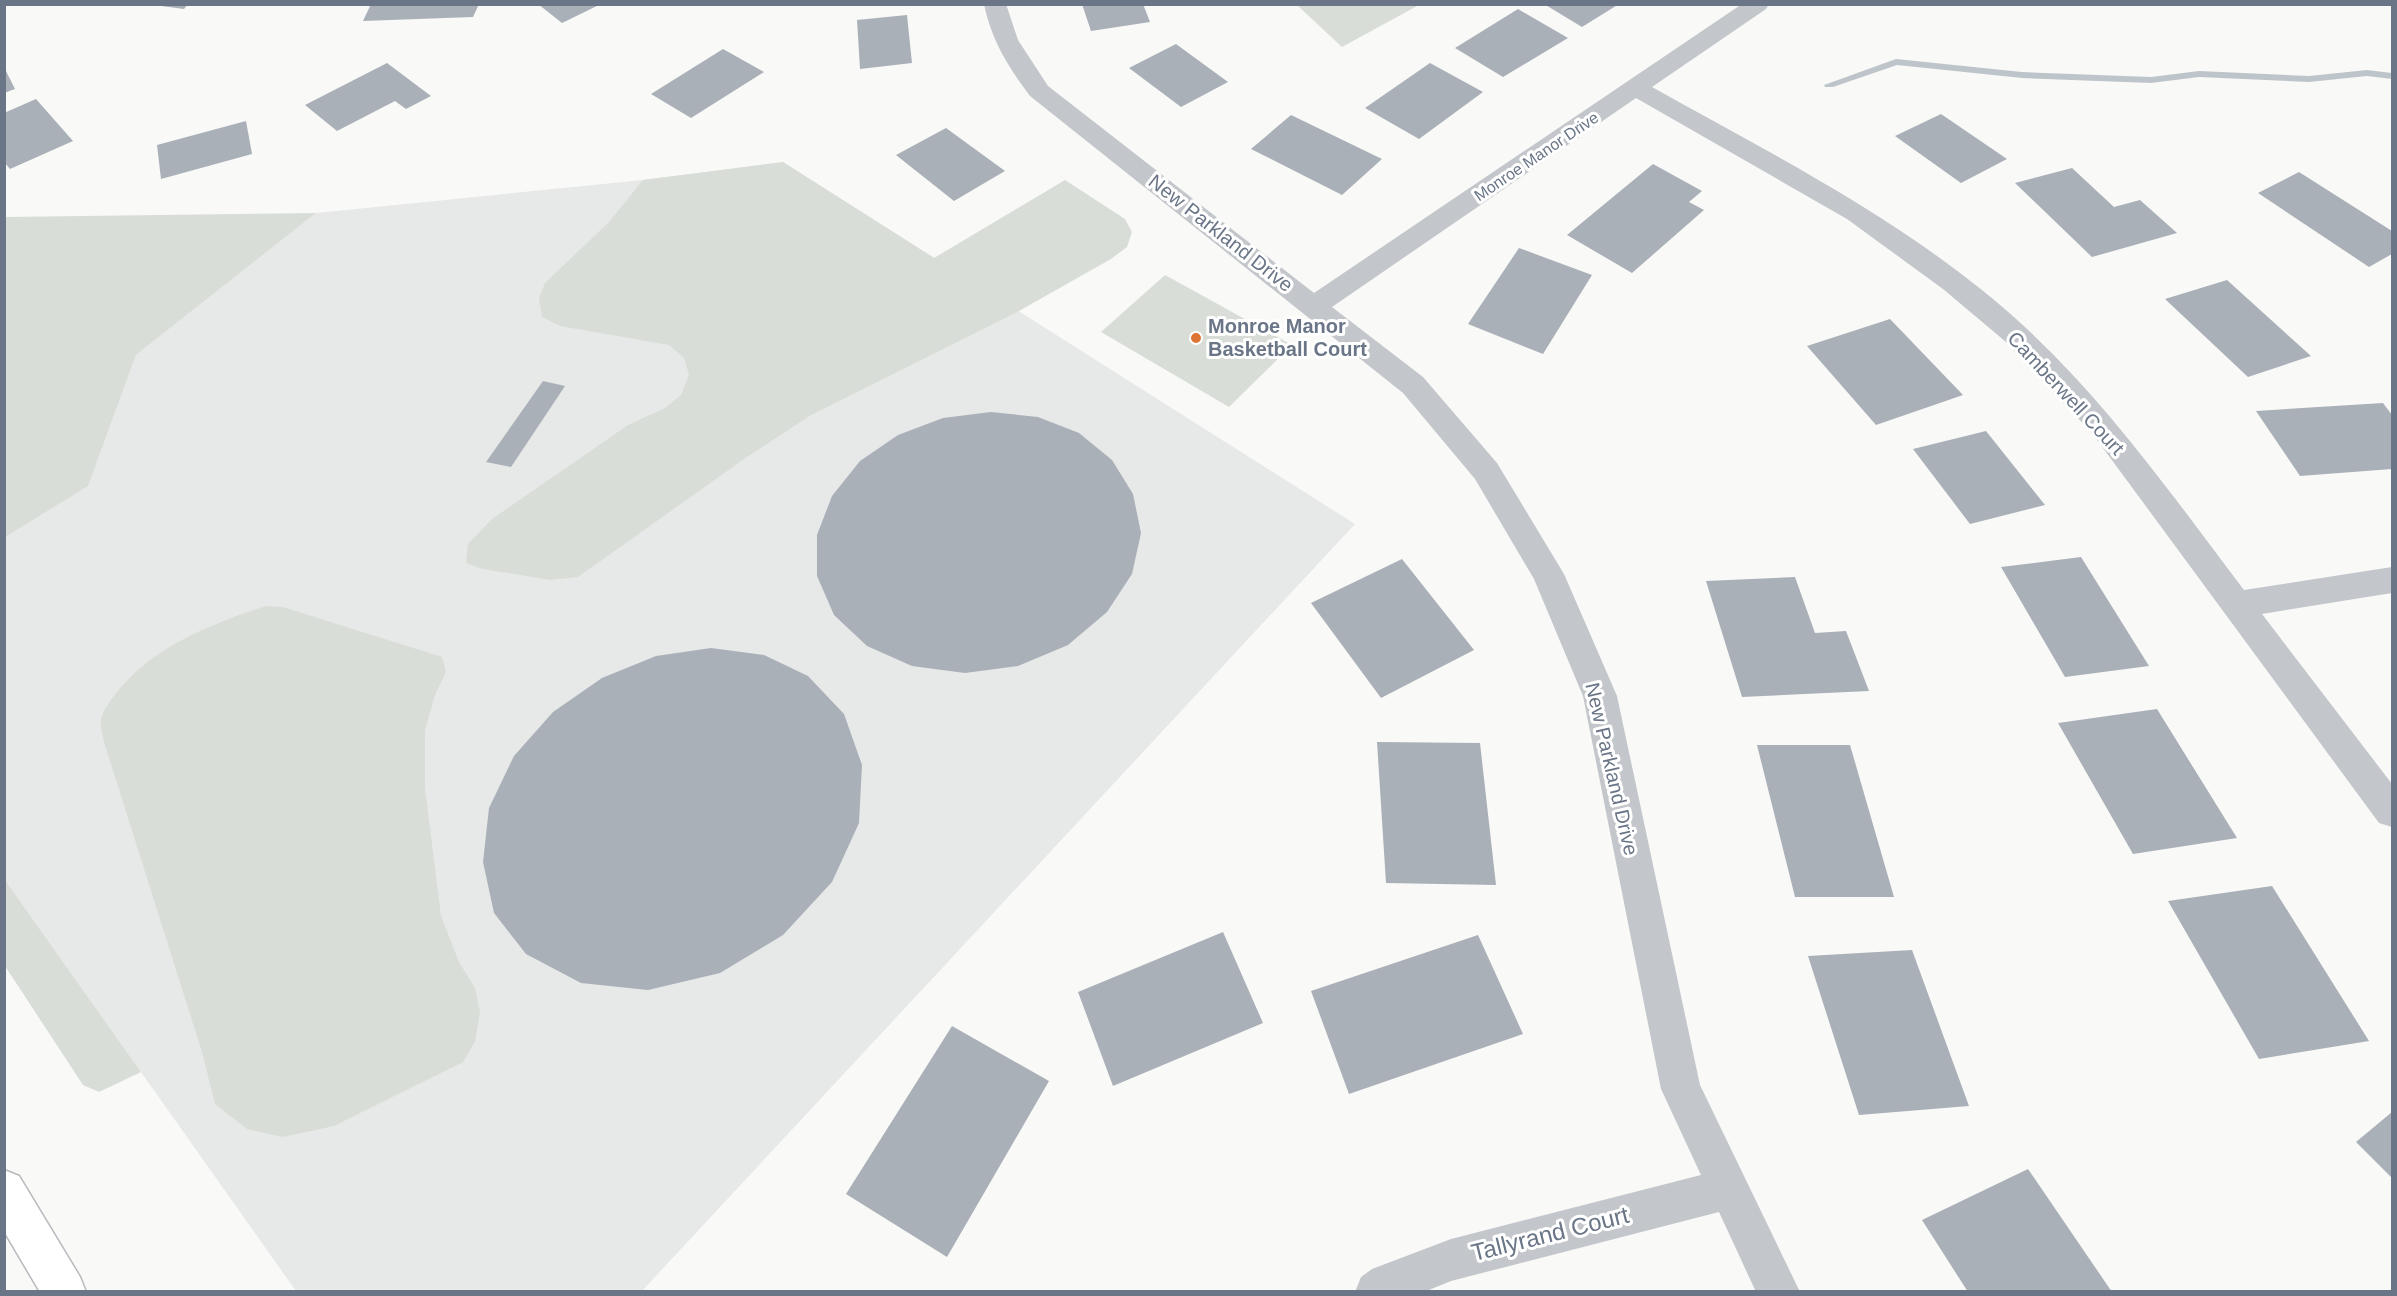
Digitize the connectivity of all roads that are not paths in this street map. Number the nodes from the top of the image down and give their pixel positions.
1 (995, 4) edge
2 (1758, 4) edge
3 (1636, 88) junction
4 (1314, 306) junction
5 (2392, 580) edge
6 (2238, 604) junction
7 (2392, 811) edge
8 (1729, 1188) junction
9 (4, 1191) edge
10 (65, 1292) edge
11 (1376, 1292) edge
12 (1779, 1292) edge

1 - 4 street, New Parkland Drive
2 - 3 street, Monroe Manor Drive
3 - 4 street, Monroe Manor Drive
3 - 6 street, Camberwell Court
4 - 8 street, New Parkland Drive
5 - 6 street
6 - 7 street, Camberwell Court
8 - 11 street, Tallyrand Court
8 - 12 street, New Parkland Drive
9 - 10 highway

